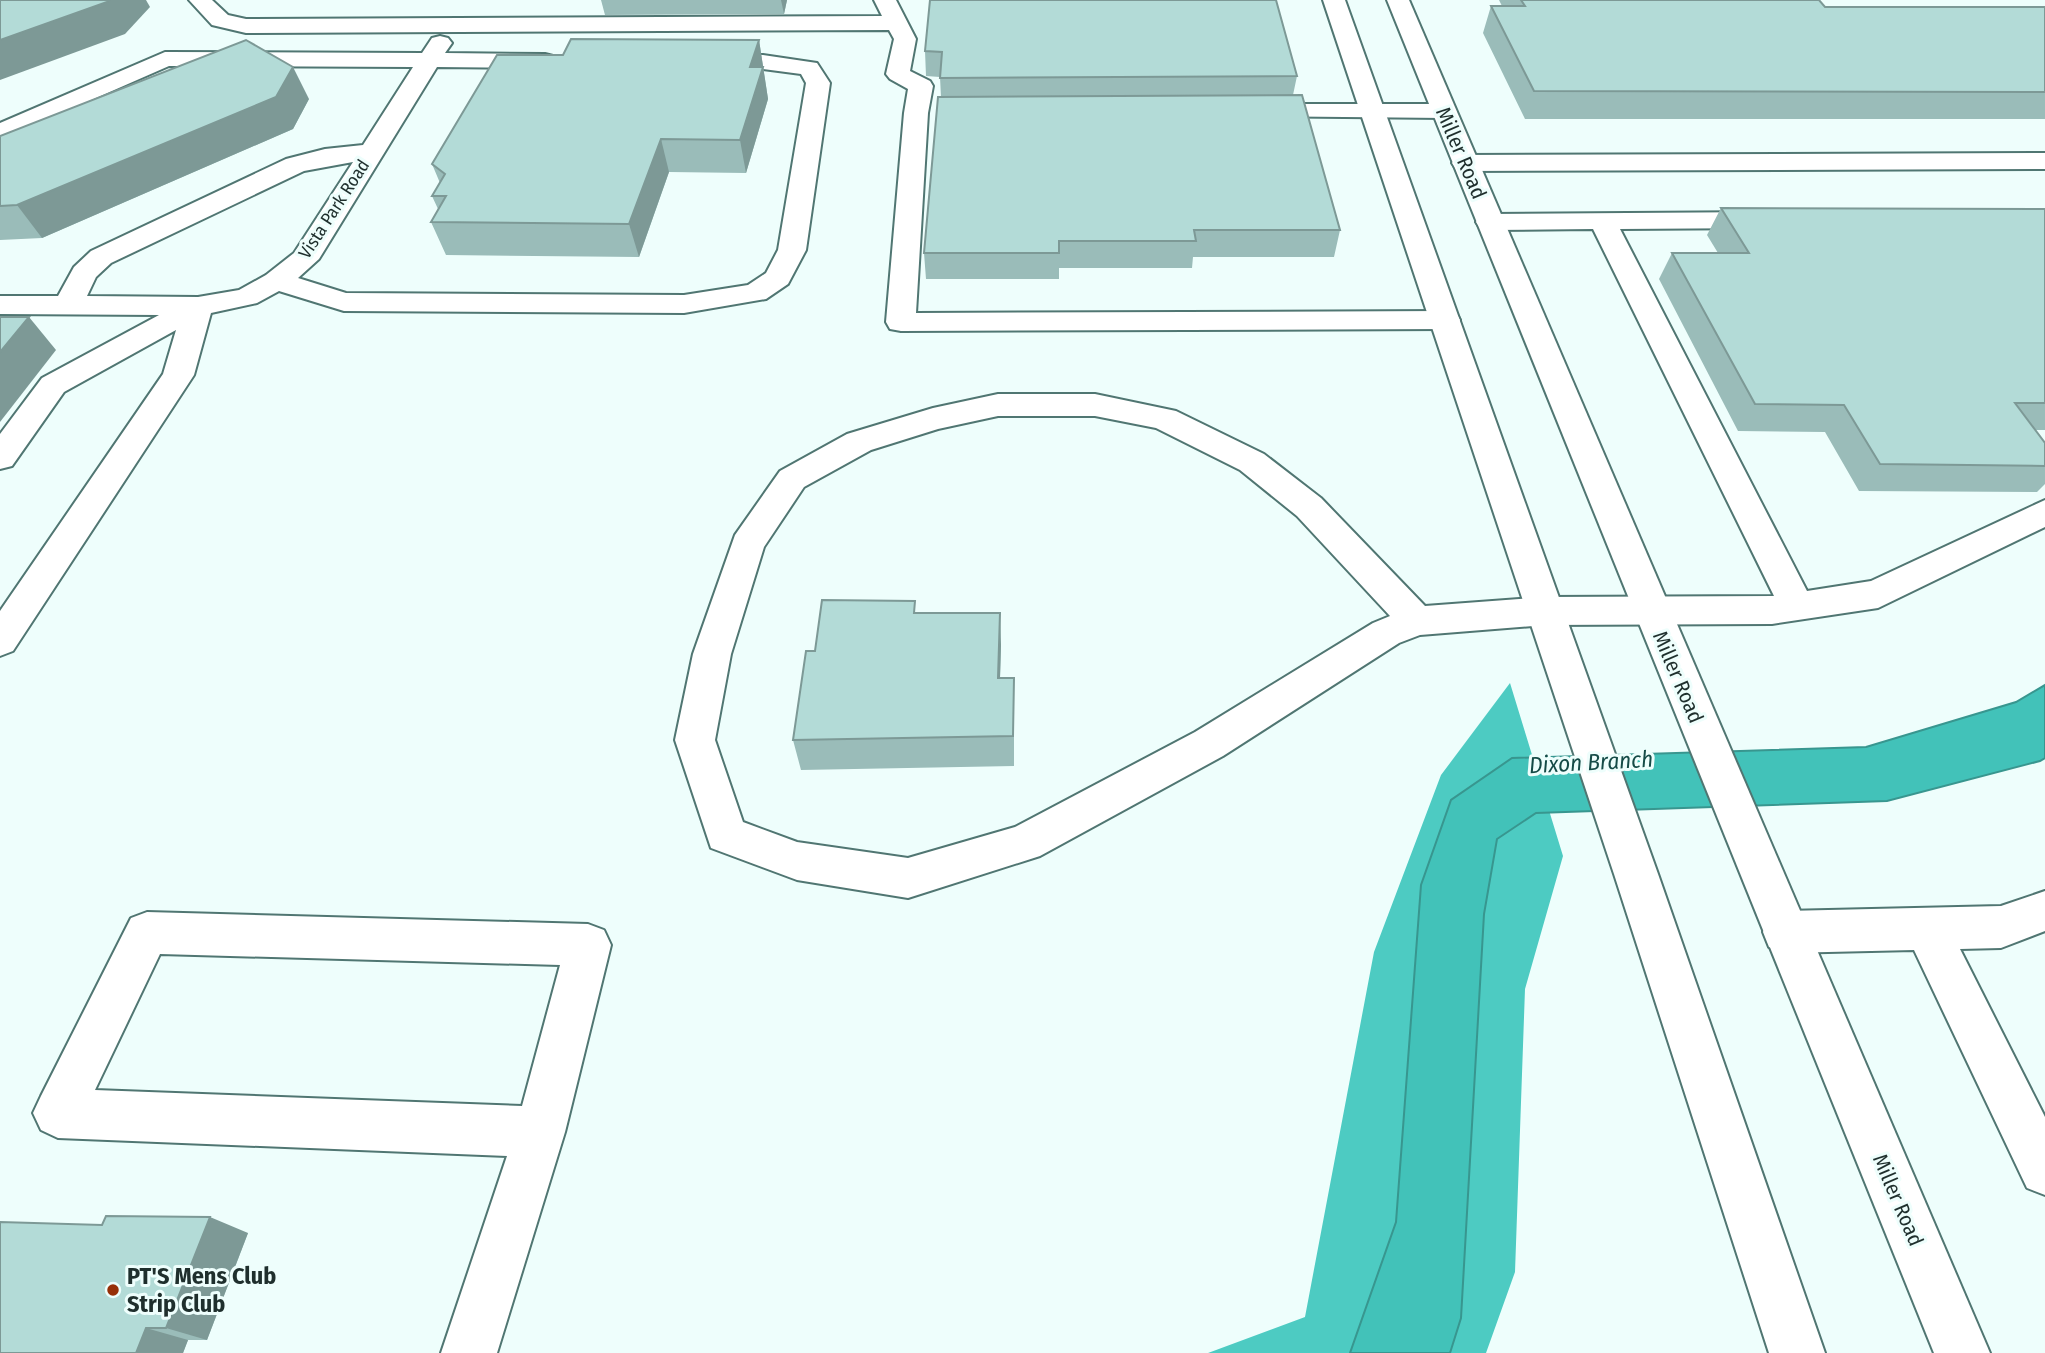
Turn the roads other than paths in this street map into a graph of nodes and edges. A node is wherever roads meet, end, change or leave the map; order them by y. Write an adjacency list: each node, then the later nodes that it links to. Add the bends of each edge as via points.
1 (200, 0): 5 (main road, via 220,20 246,26)
2 (569, 0): 7 (main road)
3 (1334, 0): 12 (main road)
4 (1398, 0): 13 (main road, Miller Road)
5 (460, 11): 7 (main road); 8 (main road, Vista Park Road)
6 (891, 12): 7 (main road); 25 (main road, via 905,39 898,74 921,86 930,113 901,322)
7 (558, 23)
8 (429, 61): 9 (main road); 14 (main road, via 165,58); 15 (main road, Vista Park Road)
9 (568, 61)
10 (679, 62): 21 (main road, via 763,62 808,68 818,83 792,250 778,278 756,293 684,304 344,302)
11 (1234, 111): 12 (main road)
12 (1372, 111): 13 (main road); 25 (main road)
13 (1444, 111): 17 (main road, Miller Road)
14 (0, 132)
15 (372, 152): 21 (main road, Vista Park Road, via 305,259); 23 (main road, via 295,165 101,257 84,273)
16 (2045, 161): 17 (main road)
17 (1465, 163): 20 (main road, Miller Road)
18 (1796, 220): 19 (main road)
19 (1602, 221): 20 (main road); 28 (main road)
20 (1490, 222): 30 (main road, Miller Road)
21 (276, 281): 24 (main road, Vista Park Road, via 247,297)
22 (0, 305): 23 (main road, Vista Park Road)
23 (68, 305): 24 (main road, Vista Park Road)
24 (198, 306): 26 (main road, via 53,385); 32 (main road, via 178,374)
25 (1445, 320): 29 (main road)
26 (0, 458)
27 (2045, 512): 28 (main road, via 1878,594)
28 (1797, 606): 30 (main road)
29 (1545, 611): 30 (main road); 31 (main road); 39 (main road)
30 (1651, 611): 35 (main road, Miller Road)
31 (1417, 621): 31 (main road, via 1309,507 1252,462 1165,419 1095,405 998,405 859,442 792,479 747,544 712,654 695,740 726,835 797,861 908,878 1026,843 1209,744 1386,633)
32 (0, 641)
33 (2045, 911): 34 (main road, via 2001,927)
34 (1927, 929): 35 (main road); 37 (main road)
35 (1786, 932): 40 (main road, Miller Road)
36 (540, 1132): 36 (main road, via 587,945 146,933 58,1113); 38 (main road)
37 (2045, 1170)
38 (469, 1353)
39 (1797, 1353)
40 (1962, 1353)

